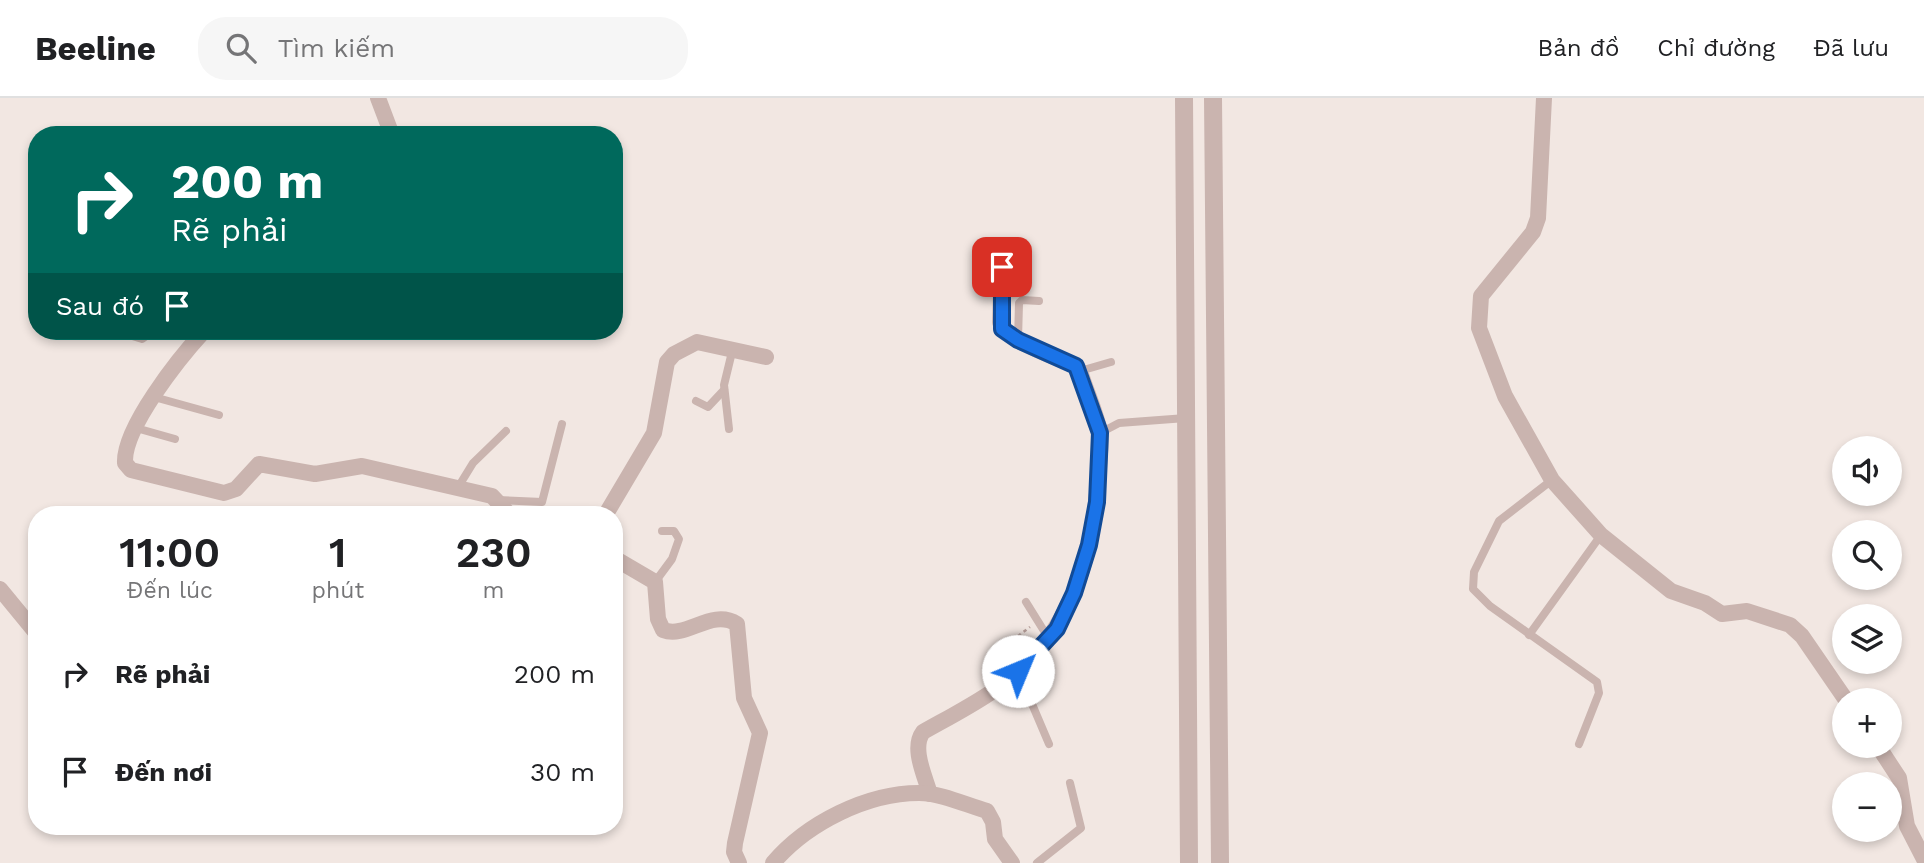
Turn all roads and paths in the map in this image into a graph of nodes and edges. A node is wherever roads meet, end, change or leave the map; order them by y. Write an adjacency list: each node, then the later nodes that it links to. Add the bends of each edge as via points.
1 (378, 98): 5 (street)
2 (1184, 98): 18 (street)
3 (1213, 98): 52 (street)
4 (1544, 98): 25 (street, via 1538,218 1533,232 1481,296 1478,318 1506,396)
5 (389, 126)
6 (1002, 267): 9 (street, via 1000,322 1002,329)
7 (1039, 301): 9 (lane, via 1019,303)
8 (196, 340): 15 (street, via 173,365)
9 (1018, 340): 13 (street)
10 (732, 352): 11 (street); 14 (lane); 29 (street, via 696,342 667,362 654,433)
11 (766, 357)
12 (1111, 362): 13 (lane)
13 (1080, 371): 23 (street)
14 (724, 390): 16 (lane, via 708,407); 21 (lane)
15 (154, 397): 17 (lane); 20 (street)
16 (696, 401)
17 (219, 415)
18 (1186, 418): 23 (lane, via 1119,423); 51 (street)
19 (562, 424): 27 (lane, via 542,502)
20 (136, 428): 24 (lane); 26 (street, via 125,454 131,470 224,494 236,489 253,469 267,464 315,474 362,466)
21 (729, 429)
22 (506, 431): 26 (lane, via 478,457)
23 (1100, 433): 38 (street, via 1097,502 1089,545 1074,593)
24 (175, 439)
25 (1552, 480): 31 (street); 37 (lane, via 1499,521 1473,580 1473,589 1490,606)
26 (457, 489): 27 (street)
27 (498, 500): 28 (street)
28 (503, 506)
29 (611, 506)
30 (662, 531): 33 (lane, via 674,531 679,539 672,559)
31 (1601, 535): 37 (lane); 40 (street, via 1671,591 1722,614 1747,611 1790,625)
32 (623, 563): 33 (street)
33 (655, 582): 47 (street, via 663,630 674,632 711,620 733,621 739,629 744,698 760,733 735,843)
34 (0, 589): 36 (street)
35 (1026, 602): 38 (lane)
36 (28, 623)
37 (1529, 635): 42 (lane, via 1597,682 1599,693)
38 (1048, 639): 39 (street)
39 (1018, 671): 41 (lane); 45 (street, via 989,695 923,732 918,747)
40 (1838, 688)
41 (1049, 744)
42 (1579, 744)
43 (1886, 758): 46 (street, via 1899,778 1910,835)
44 (1070, 783): 50 (lane, via 1081,828)
45 (930, 794): 48 (street, via 862,802 822,823); 49 (street, via 991,815 995,839)
46 (1924, 859)
47 (739, 863)
48 (773, 863)
49 (1012, 863)
50 (1037, 863)
51 (1189, 863)
52 (1220, 863)

